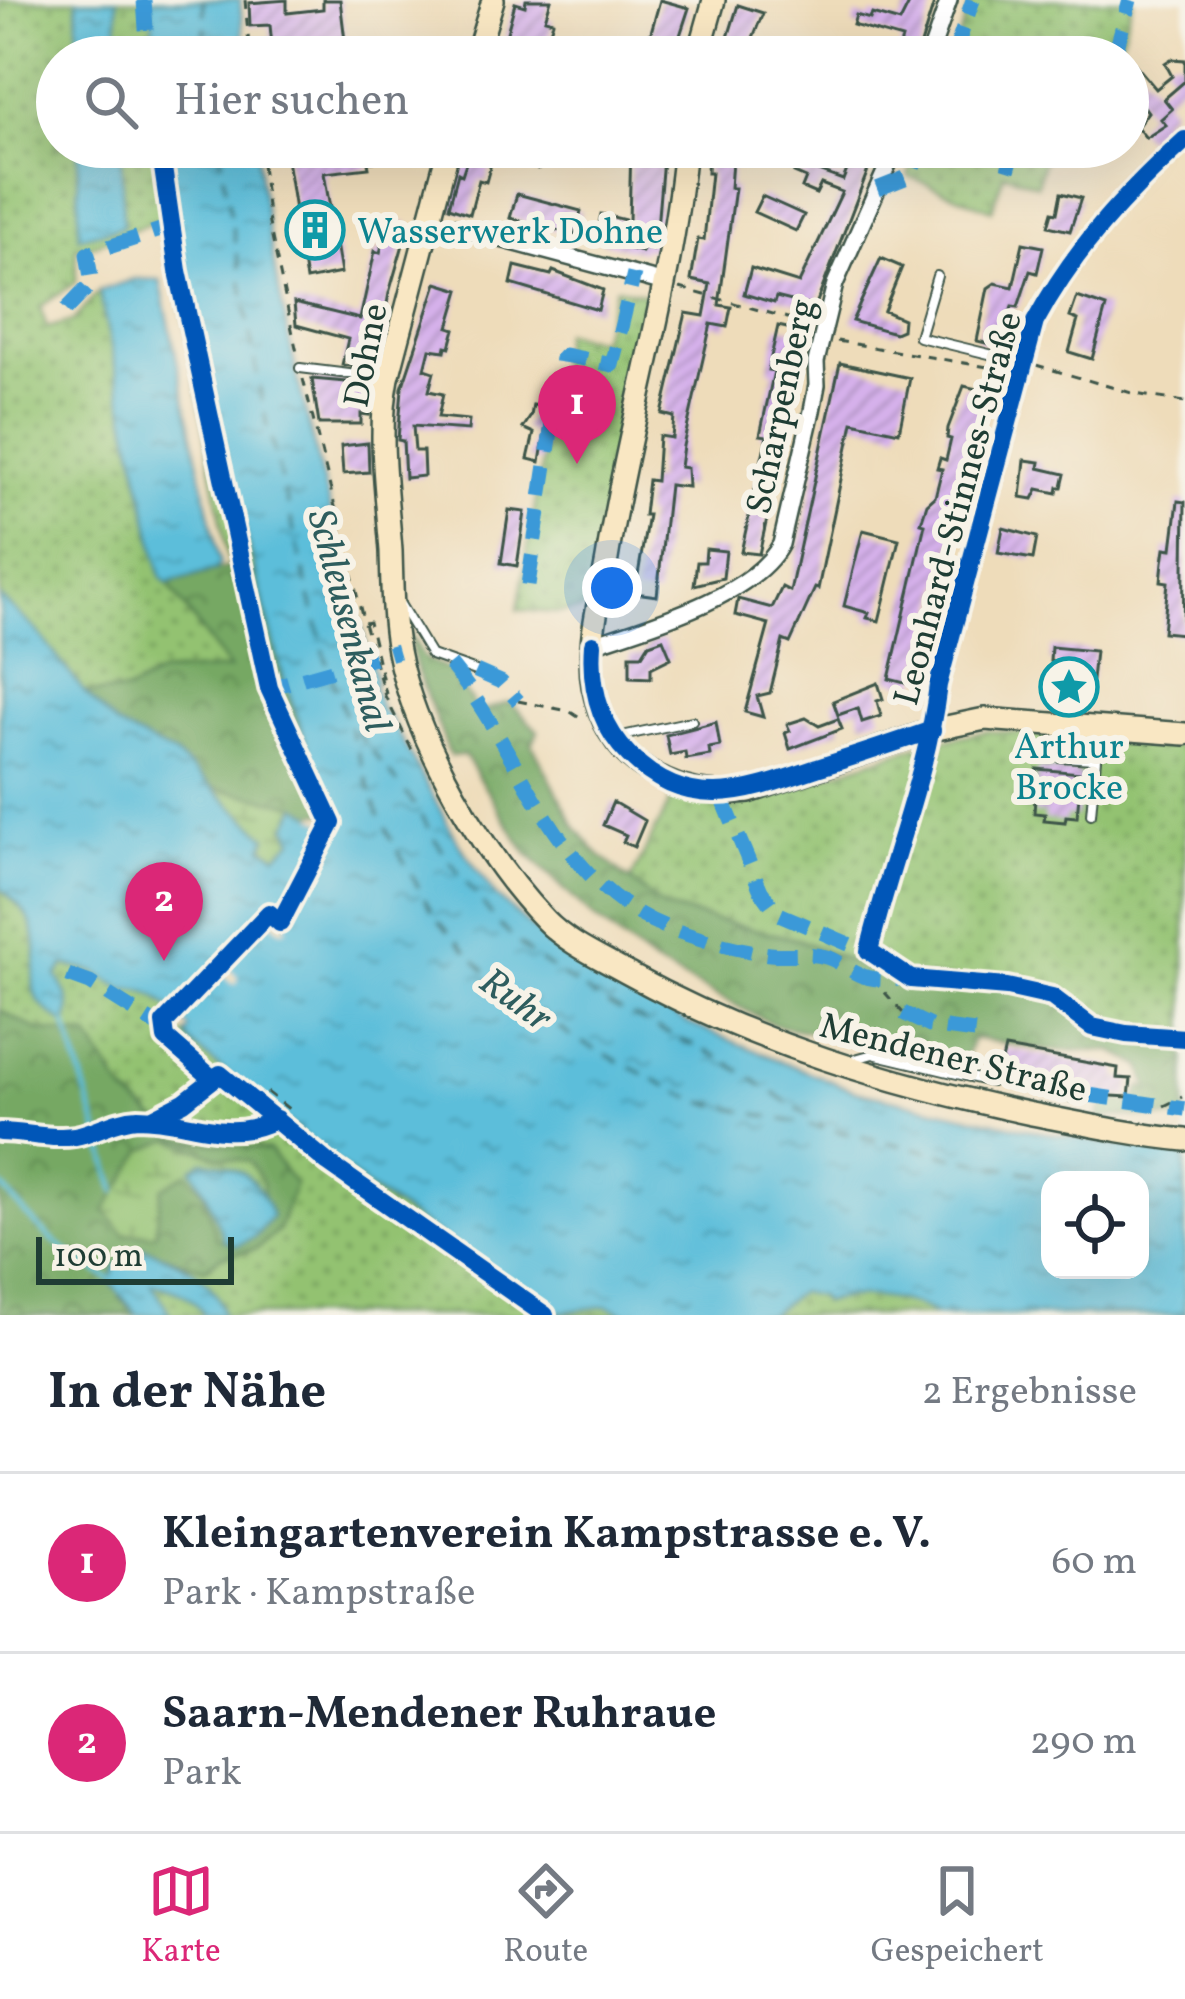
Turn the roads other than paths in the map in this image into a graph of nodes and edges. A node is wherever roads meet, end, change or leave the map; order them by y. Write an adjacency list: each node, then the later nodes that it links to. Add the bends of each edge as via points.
1 (493, 0): 4 (street)
2 (714, 0): 5 (street)
3 (949, 0): 6 (street)
4 (482, 36)
5 (704, 36)
6 (936, 36)
7 (1185, 140): 14 (street, Leonhard-Stinnes-Straße, via 1063,270)
8 (443, 168): 16 (street, Dohne)
9 (683, 168): 13 (street)
10 (887, 168): 18 (street, Scharpenberg, via 835,284 774,558 708,602)
11 (452, 226): 13 (street)
12 (937, 276): 14 (lane, via 920,337)
13 (664, 283): 18 (street)
14 (1020, 366): 23 (street, Leonhard-Stinnes-Straße)
15 (300, 368): 16 (lane)
16 (388, 378): 17 (street, Dohne)
17 (393, 593): 19 (street, Dohne); 20 (lane, via 431,655)
18 (593, 644): 25 (street, via 594,689)
19 (398, 651): 28 (street, Mendener Straße, via 451,785 483,842 548,923 696,1009)
20 (476, 671)
21 (692, 721): 25 (lane)
22 (1062, 722): 23 (street, via 985,719); 24 (street); 26 (lane, via 1060,757 1096,759)
23 (932, 730): 25 (street, via 721,795 666,782); 27 (lane)
24 (1185, 734)
25 (615, 737)
26 (1091, 814)
27 (900, 842)
28 (843, 1066): 29 (lane, via 873,1054); 30 (street, Mendener Straße, via 965,1100)
29 (991, 1082)
30 (1185, 1140)

